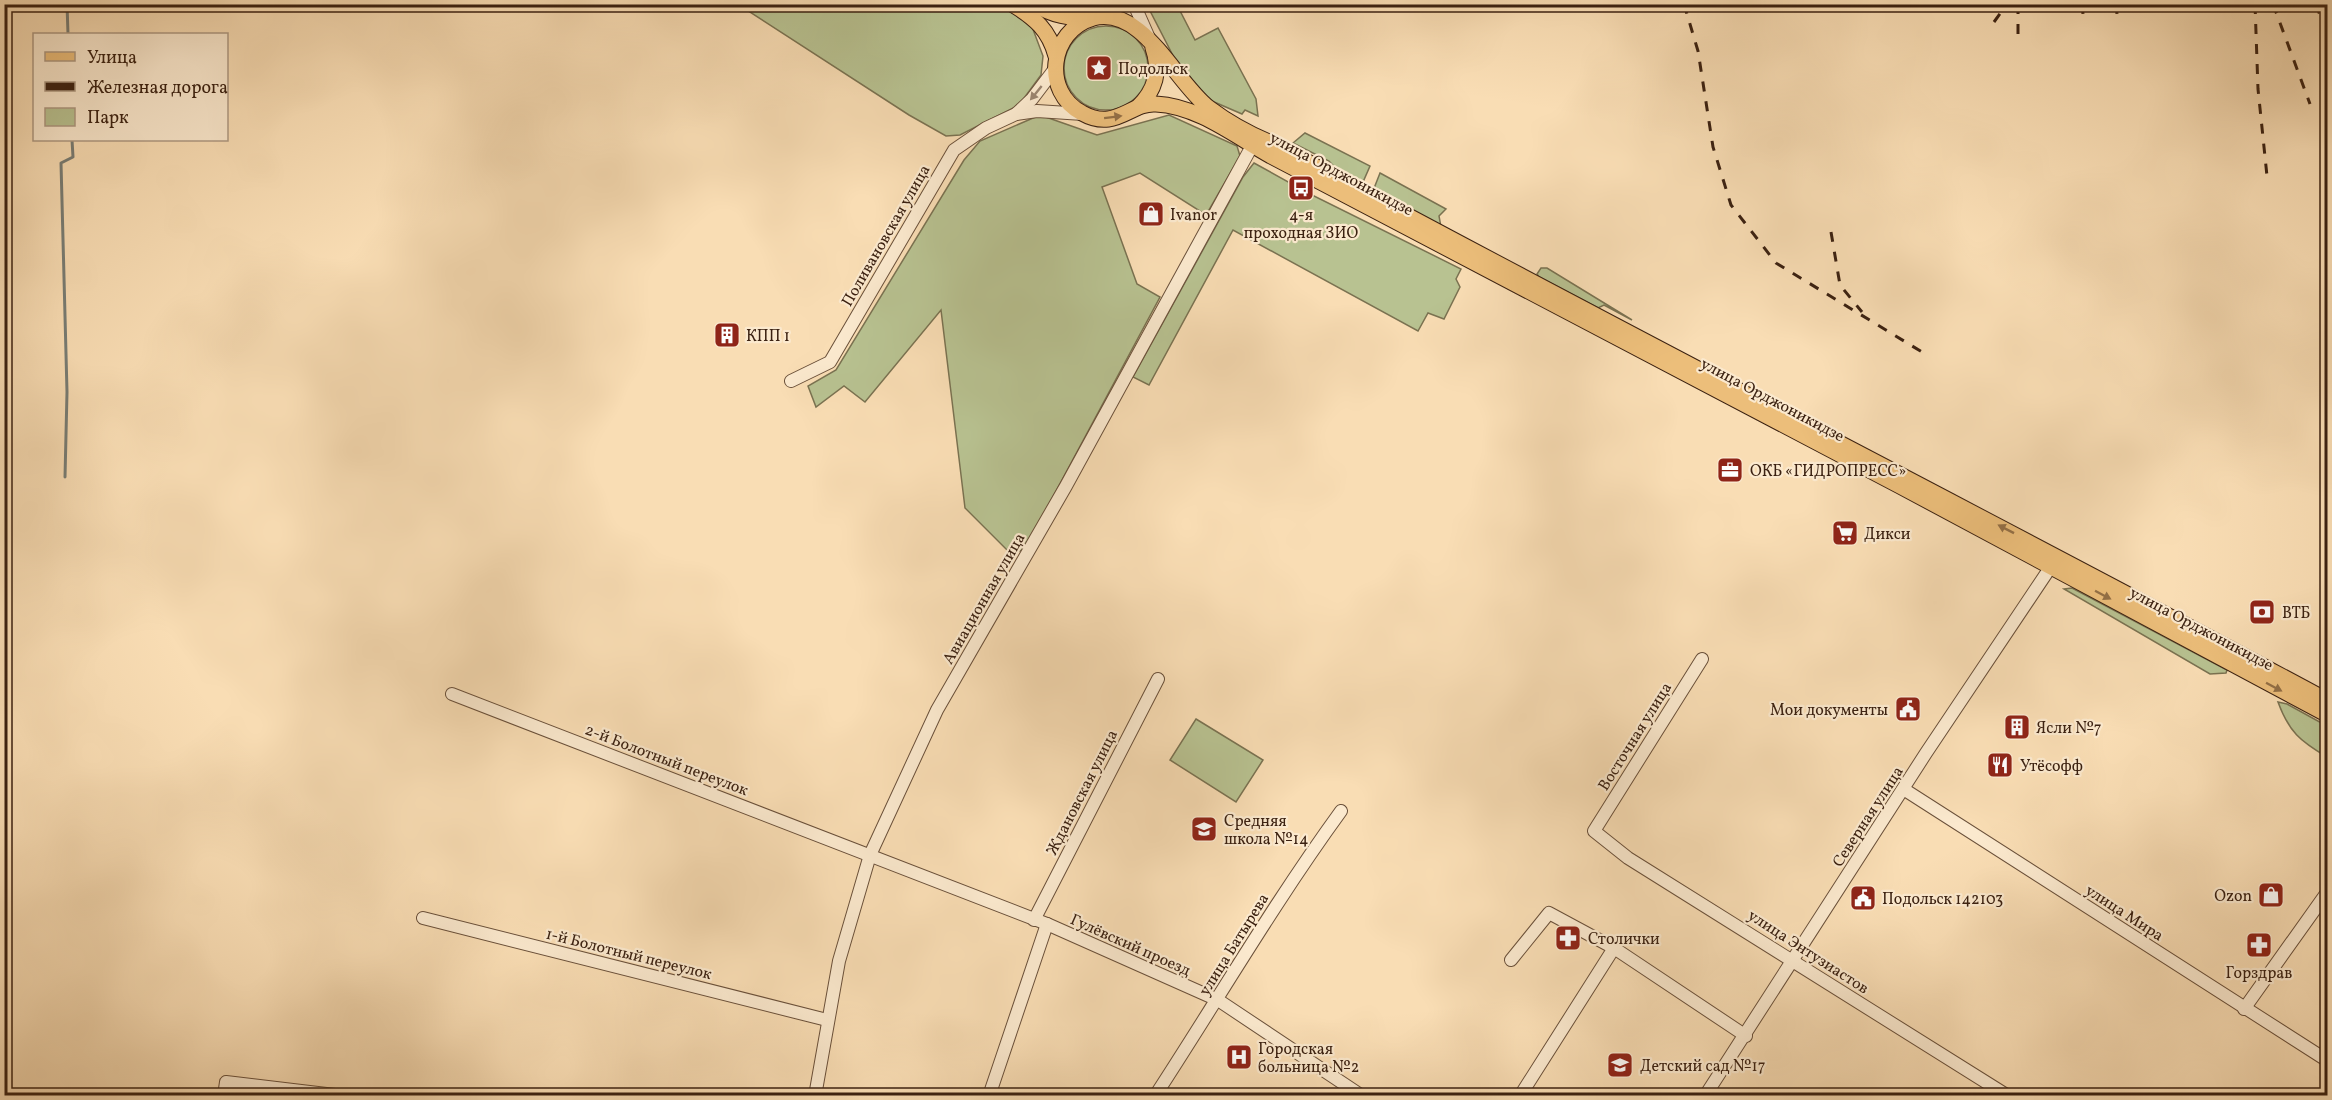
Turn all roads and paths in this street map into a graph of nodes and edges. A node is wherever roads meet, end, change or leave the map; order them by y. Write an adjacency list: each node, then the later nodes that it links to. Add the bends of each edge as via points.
1 (1034, 4): 5 (main road, via 1066,18)
2 (1116, 4): 5 (street)
3 (1134, 4): 6 (street)
4 (1014, 6): 7 (main road, via 1040,24 1051,38)
5 (1094, 18): 6 (main road, via 1126,21); 7 (main road, via 1070,32)
6 (1150, 42): 8 (main road, via 1156,56 1156,79 1147,99); 9 (main road)
7 (1055, 63): 10 (street, one-way to 10, via 1032,99); 11 (main road, via 1062,96)
8 (1136, 110): 9 (main road, via 1153,104); 11 (main road, one-way to 8, via 1110,119)
9 (1204, 112): 12 (main road, улица Орджоникидзе); 14 (main road, улица Орджоникидзе, one-way to 9, via 1276,145)
10 (1016, 114): 11 (street); 13 (street, Поливановская улица, via 954,150 830,362)
11 (1083, 114)
12 (1252, 146): 14 (main road, улица Орджоникидзе); 23 (street, Авиационная улица, via 1066,486 937,710)
13 (791, 381)
14 (2055, 562): 18 (main road, улица Орджоникидзе); 19 (main road, улица Орджоникидзе, one-way to 19); 20 (street, Северная улица)
15 (1702, 658): 22 (street, Восточная улица)
16 (1158, 679): 26 (street, Ждановская улица)
17 (452, 694): 23 (street, 2-й Болотный переулок)
18 (2328, 701)
19 (2328, 715)
20 (1905, 790): 30 (street, Северная улица); 32 (street, улица Мира)
21 (1341, 811): 31 (street, улица Батырева, via 1241,957)
22 (1594, 831): 30 (street, улица Энтузиастов, via 1628,858)
23 (870, 855): 26 (street, Гулёвский проезд); 33 (street, Авиационная улица, via 839,961)
24 (2328, 891): 32 (street)
25 (423, 918): 33 (street, 1-й Болотный переулок)
26 (1034, 920): 27 (street, Гулёвский проезд)
27 (1047, 924): 31 (street, Гулёвский проезд); 39 (street)
28 (1614, 948): 29 (street, via 1549,913); 34 (street); 42 (street)
29 (1511, 960)
30 (1791, 960): 34 (street, Северная улица); 44 (street, улица Энтузиастов)
31 (1218, 1000): 40 (street, улица Батырева); 41 (street, Гулёвский проезд)
32 (2244, 1009): 35 (street, улица Мира)
33 (827, 1020): 38 (street, Авиационная улица)
34 (1746, 1036): 43 (street, Северная улица)
35 (2328, 1061)
36 (224, 1095): 37 (street, via 226,1082)
37 (343, 1095)
38 (815, 1095)
39 (989, 1095)
40 (1155, 1095)
41 (1362, 1095)
42 (1520, 1095)
43 (1705, 1095)
44 (2008, 1095)

